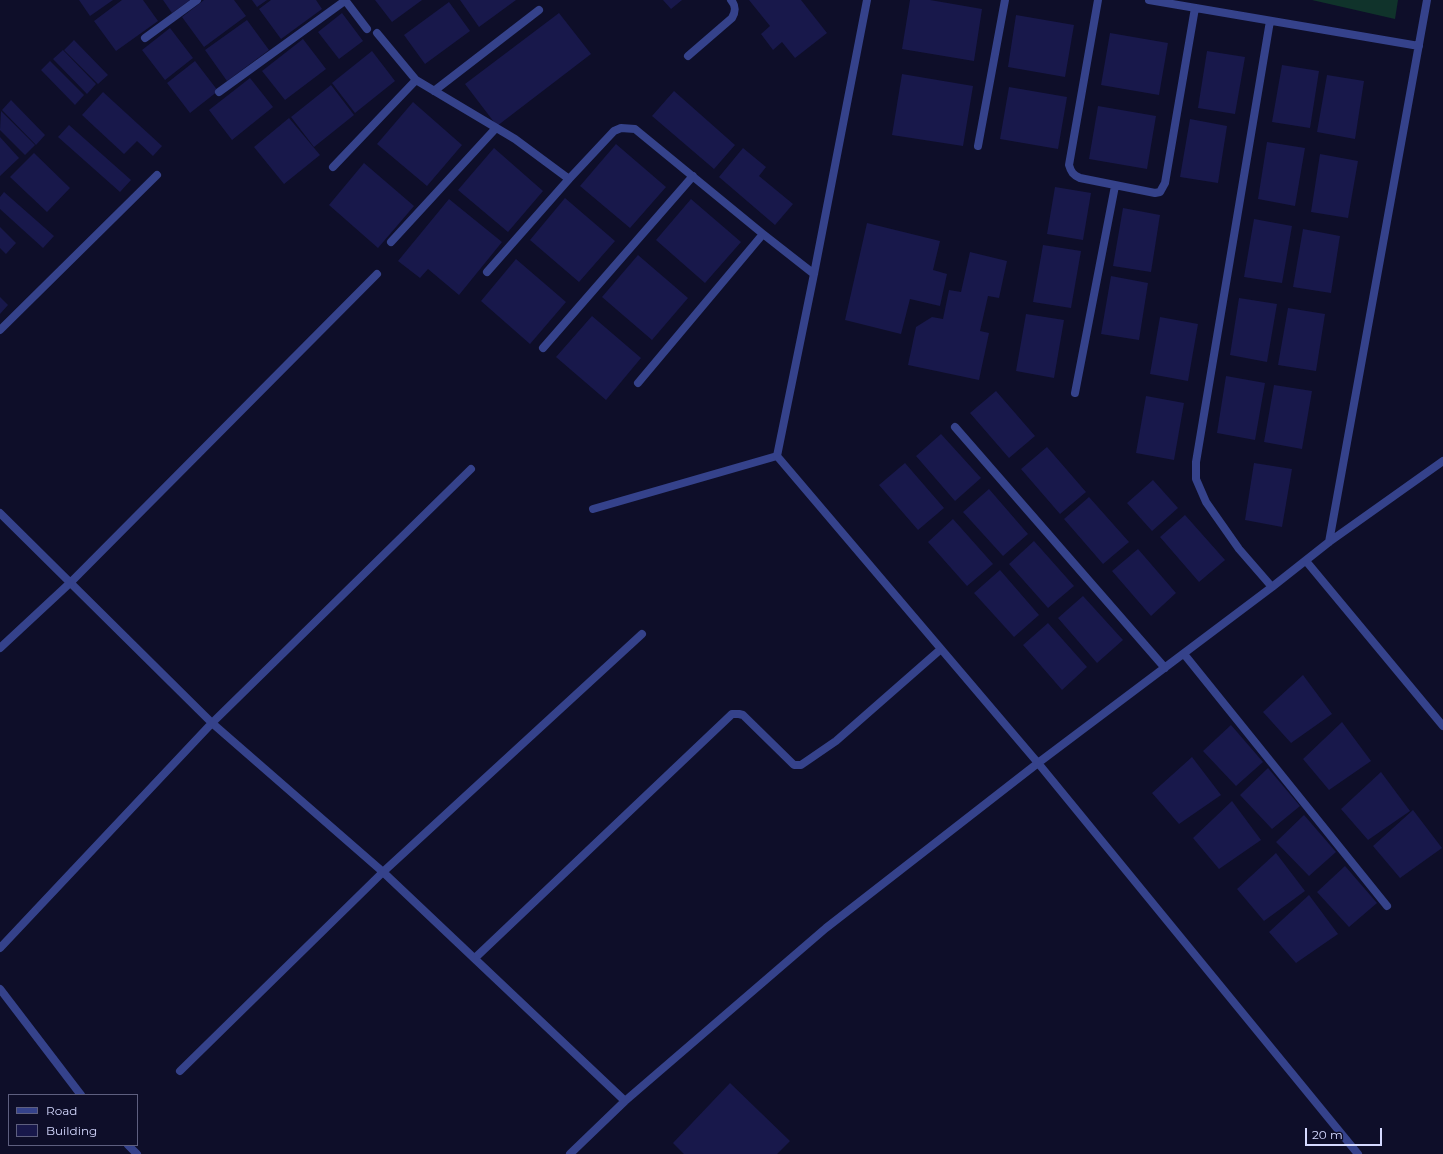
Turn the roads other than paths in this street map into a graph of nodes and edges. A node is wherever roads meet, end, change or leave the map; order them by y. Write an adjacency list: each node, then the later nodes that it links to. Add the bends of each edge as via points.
1 (198, 0): 15 (street)
2 (345, 0): 13 (street); 20 (street)
3 (730, 0): 17 (street, via 735,8 732,18)
4 (867, 0): 32 (street)
5 (1005, 0): 22 (street)
6 (1098, 0): 27 (street, via 1069,165 1073,175)
7 (1149, 0): 9 (street)
8 (1427, 0): 16 (street)
9 (1172, 2): 10 (street)
10 (1195, 8): 12 (street); 27 (street, via 1164,188 1155,193)
11 (539, 10): 19 (street)
12 (1270, 20): 16 (street); 46 (street, via 1196,462 1196,479 1206,502 1239,549)
13 (368, 29)
14 (377, 33): 18 (street)
15 (145, 38)
16 (1419, 46): 43 (street)
17 (688, 56)
18 (416, 80): 19 (street); 23 (street)
19 (434, 90): 21 (street)
20 (219, 92)
21 (496, 128): 26 (street); 29 (street)
22 (978, 146)
23 (333, 167)
24 (157, 175): 33 (street)
25 (694, 176): 26 (street, via 635,129 620,128 614,131); 28 (street); 34 (street)
26 (569, 179): 30 (street)
27 (1115, 186): 36 (street)
28 (763, 234): 32 (street); 35 (street)
29 (391, 242)
30 (487, 272)
31 (377, 274): 45 (street)
32 (814, 274): 38 (street)
33 (0, 330)
34 (543, 348)
35 (638, 383)
36 (1076, 393)
37 (955, 428): 51 (street)
38 (777, 456): 41 (street); 49 (street)
39 (1443, 461): 43 (street)
40 (471, 469): 52 (street)
41 (593, 509)
42 (0, 513): 45 (street)
43 (1329, 542): 44 (street)
44 (1306, 561): 46 (street); 53 (street)
45 (71, 582): 48 (street); 52 (street)
46 (1272, 587): 50 (street)
47 (642, 634): 55 (street)
48 (0, 648)
49 (941, 649): 54 (street); 58 (street, via 836,741 801,765 794,764 743,715 732,714)
50 (1184, 654): 51 (street); 56 (street)
51 (1165, 668): 54 (street)
52 (212, 723): 55 (street); 57 (street)
53 (1443, 726)
54 (1038, 763): 62 (street, via 826,928); 66 (street)
55 (383, 872): 58 (street); 60 (street)
56 (1387, 906)
57 (0, 948)
58 (475, 958): 62 (street)
59 (0, 989): 61 (street)
60 (180, 1071)
61 (79, 1094)
62 (625, 1101): 65 (street)
63 (129, 1146): 64 (street)
64 (137, 1154)
65 (570, 1154)
66 (1358, 1154)

